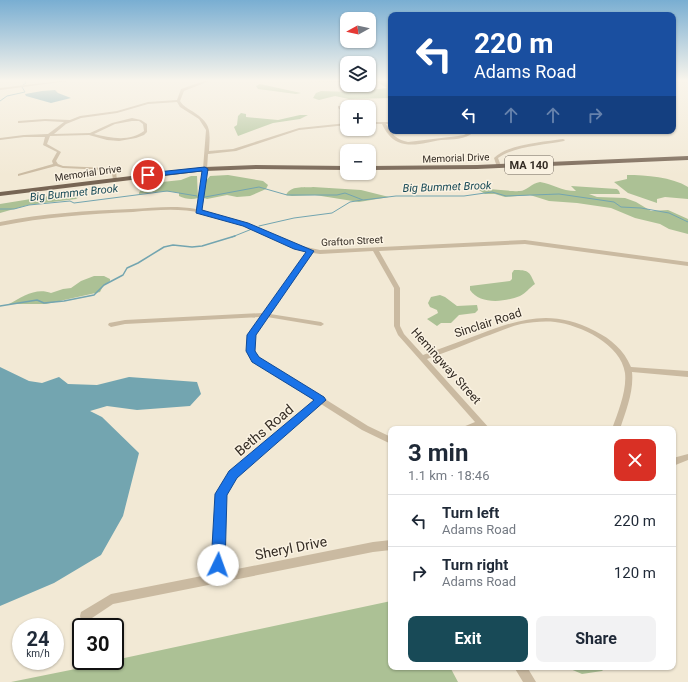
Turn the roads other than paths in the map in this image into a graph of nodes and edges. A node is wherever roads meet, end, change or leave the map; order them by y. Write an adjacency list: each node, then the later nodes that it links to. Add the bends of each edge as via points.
1 (110, 112): 3 (street)
2 (190, 112): 16 (street, via 200,118 208,128)
3 (70, 121): 4 (street); 10 (street)
4 (19, 122)
5 (376, 123): 6 (street)
6 (383, 123): 7 (street); 9 (street)
7 (388, 123)
8 (340, 125): 16 (street, via 300,128 234,150)
9 (388, 131)
10 (48, 134): 11 (street); 14 (street); 18 (street, via 45,144 59,152 54,161)
11 (91, 134): 11 (street, via 108,139 141,135 145,132 146,124 142,121 126,120)
12 (390, 134): 13 (street, via 400,141 418,144 464,137)
13 (469, 134)
14 (0, 139)
15 (563, 140): 19 (street, via 501,154 496,158)
16 (206, 153): 22 (street)
17 (687, 158): 19 (main road, Memorial Drive / MA 140)
18 (56, 165): 23 (street); 24 (street, via 108,169 114,172)
19 (499, 166): 21 (main road, Memorial Drive / MA 140)
20 (340, 168): 22 (main road, Memorial Drive)
21 (376, 168)
22 (205, 169): 24 (main road, Memorial Drive); 26 (street)
23 (20, 175)
24 (115, 180): 25 (main road, Memorial Drive)
25 (0, 194)
26 (198, 211): 27 (street, Grafton Street, via 164,209 62,214); 29 (street, Grafton Street, via 245,224 297,248)
27 (0, 224)
28 (375, 249): 29 (street, Grafton Street); 30 (street, Grafton Street, via 526,242); 34 (street, Hemingway Street, via 397,288 399,331)
29 (310, 251): 31 (street)
30 (688, 264)
31 (264, 315): 32 (street); 33 (street, via 125,322); 37 (street, via 251,335 251,351 255,359)
32 (322, 324)
33 (111, 325)
34 (421, 358): 35 (street, Sinclair Road, via 512,324 546,320 574,324 600,336 620,354); 38 (street, Hemingway Street)
35 (628, 368): 36 (street); 39 (street, via 628,384)
36 (688, 374)
37 (321, 400): 40 (street); 44 (street, Beths Road, via 233,474 221,494)
38 (483, 426)
39 (617, 426)
40 (388, 440)
41 (688, 457): 42 (street)
42 (676, 461)
43 (388, 545): 44 (street, Sheryl Drive)
44 (217, 578): 45 (street, Sheryl Drive, via 111,599)
45 (85, 616)
46 (522, 670): 47 (street)
47 (530, 682)

